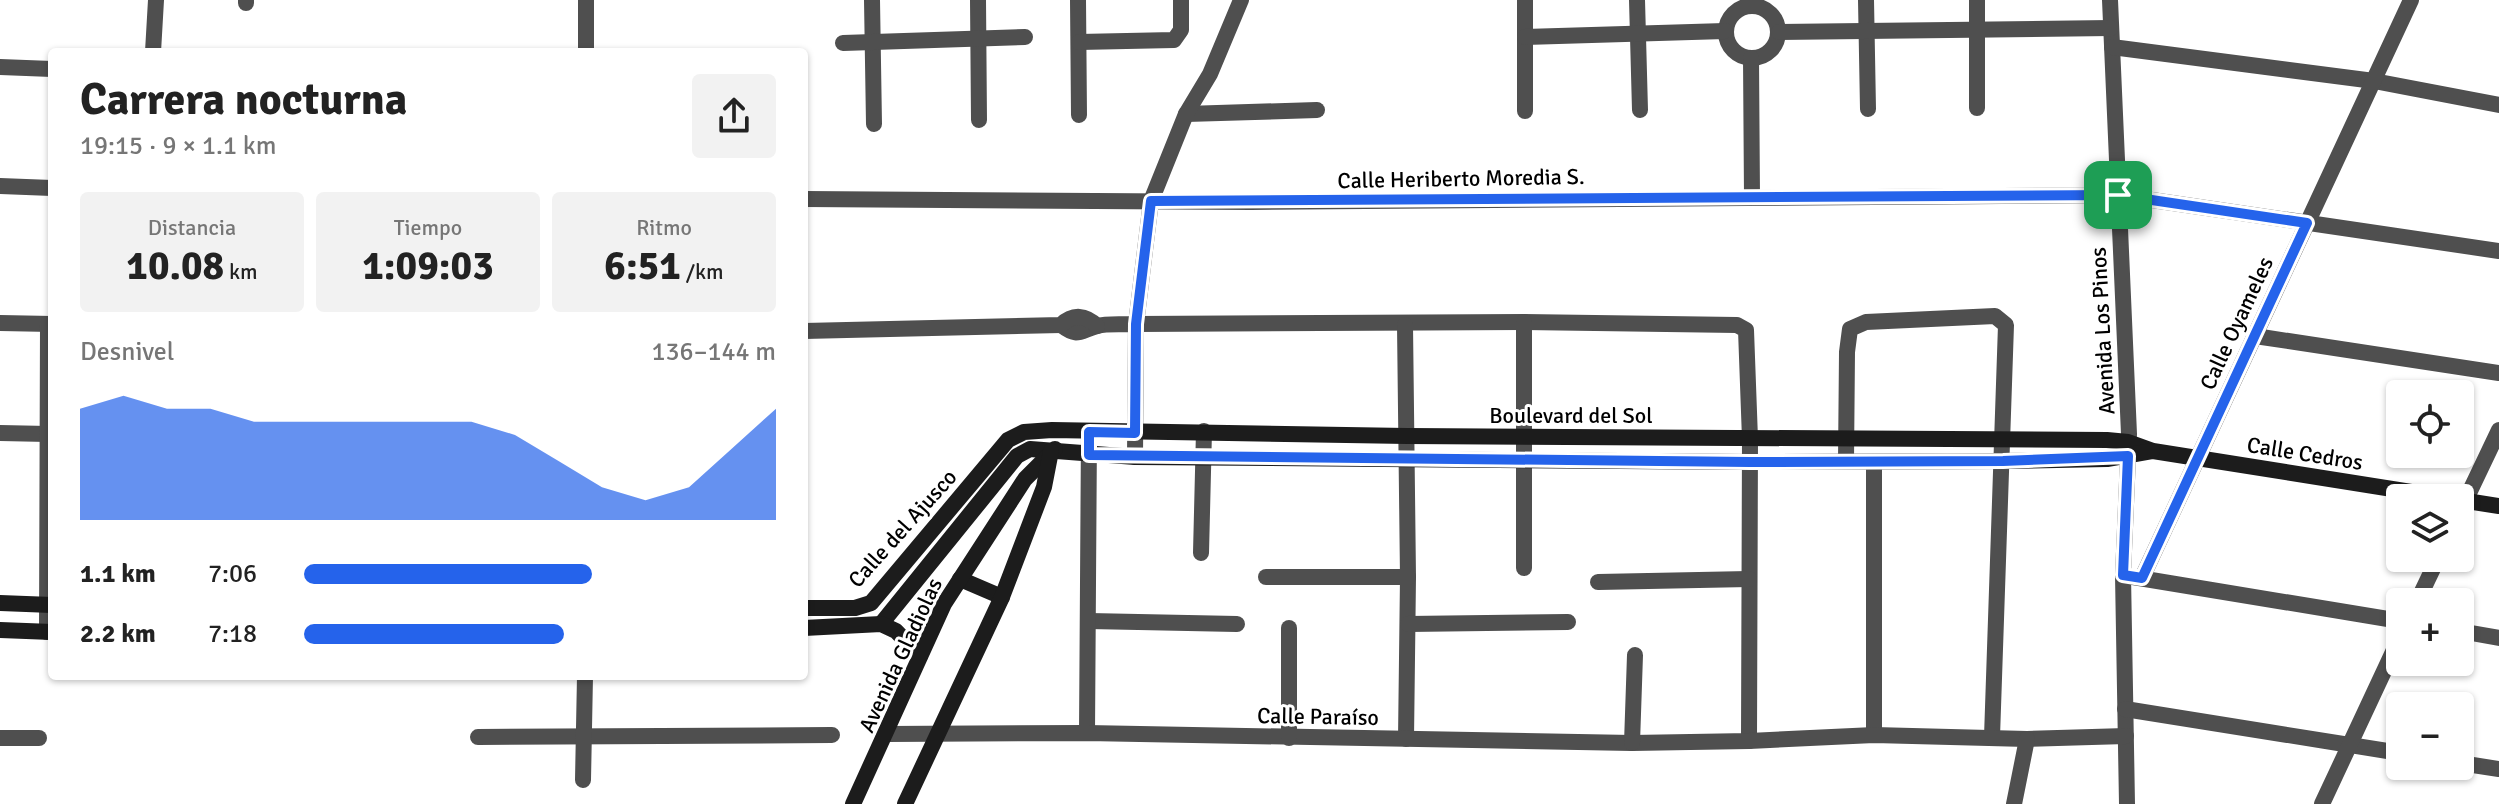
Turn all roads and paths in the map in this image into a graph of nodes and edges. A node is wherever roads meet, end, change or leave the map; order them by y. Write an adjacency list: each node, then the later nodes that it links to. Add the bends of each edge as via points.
1 (156, 0): 28 (street)
2 (586, 0): 29 (street)
3 (872, 0): 24 (street)
4 (978, 0): 23 (street)
5 (1078, 0): 25 (street)
6 (1181, 0): 25 (street, via 1181,30 1174,40)
7 (1241, 0): 40 (street, via 1210,74)
8 (1525, 0): 22 (street)
9 (1637, 0): 20 (street)
10 (1866, 0): 18 (street)
11 (1977, 0): 16 (street)
12 (2110, 0): 15 (street, Avenida Los Pinos)
13 (2411, 0): 33 (street, Calle Oyameles)
14 (1755, 2): 17 (street, via 1730,17); 19 (street, via 1773,14)
15 (2111, 28): 16 (street); 27 (street, Avenida Los Pinos)
16 (1977, 30): 18 (street); 35 (street)
17 (1725, 31): 20 (street); 30 (street, via 1738,54)
18 (1866, 31): 19 (street); 36 (street)
19 (1779, 32): 30 (street, via 1776,46)
20 (1638, 34): 22 (street); 38 (street)
21 (1025, 37): 23 (street)
22 (1525, 37): 39 (street)
23 (979, 38): 24 (street); 42 (street)
24 (873, 42): 26 (street); 43 (street)
25 (1079, 42): 41 (street)
26 (843, 43)
27 (2112, 47): 33 (street); 46 (street, Avenida Los Pinos)
28 (153, 48)
29 (586, 48)
30 (1751, 58): 47 (street)
31 (0, 67): 32 (street)
32 (48, 69)
33 (2374, 81): 34 (street); 50 (street, Calle Oyameles)
34 (2499, 105)
35 (1977, 108)
36 (1868, 109)
37 (1317, 110): 40 (street)
38 (1640, 110)
39 (1525, 111)
40 (1186, 114): 49 (street)
41 (1079, 115)
42 (979, 120)
43 (874, 124)
44 (0, 186): 45 (street)
45 (48, 188)
46 (2118, 195): 47 (street, Calle Heriberto Moredia S.); 50 (street, Calle Heriberto Moredia S.); 74 (street, Avenida Los Pinos)
47 (1752, 197): 49 (street, Calle Heriberto Moredia S.)
48 (808, 199): 49 (street, Calle Heriberto Moredia S.)
49 (1151, 201): 55 (street)
50 (2307, 223): 51 (street, Calle Heriberto Moredia S.); 58 (street, Calle Oyameles)
51 (2499, 251)
52 (1524, 322): 56 (street); 70 (street); 73 (street, via 1737,325 1746,330)
53 (0, 323): 54 (street)
54 (48, 324)
55 (1136, 324): 56 (street); 57 (street, via 1097,326 1084,333 1061,325); 65 (street)
56 (1405, 325): 69 (street)
57 (808, 331)
58 (2255, 336): 59 (street); 80 (street, Calle Oyameles)
59 (2499, 373)
60 (1052, 430): 63 (street, Boulevard del Sol); 68 (street, Boulevard del Sol); 75 (street)
61 (2499, 430): 87 (street)
62 (1204, 431): 65 (street, Boulevard del Sol); 67 (street, Boulevard del Sol); 78 (street)
63 (1089, 432): 65 (street, Boulevard del Sol); 75 (street, Avenida Gladiolas); 76 (street)
64 (0, 433): 66 (street)
65 (1135, 433): 77 (street)
66 (48, 434)
67 (1304, 434): 69 (street, Boulevard del Sol); 79 (street)
68 (1014, 436): 103 (street, Calle del Ajusco, via 871,603)
69 (1407, 436): 70 (street, Boulevard del Sol); 81 (street)
70 (1524, 437): 73 (street, Boulevard del Sol); 82 (street)
71 (1846, 437): 72 (street, Boulevard del Sol); 72 (street, via 1850,329 1866,322 1995,316 2006,325); 73 (street, Boulevard del Sol); 83 (street)
72 (2004, 437): 74 (street, Boulevard del Sol); 84 (street)
73 (1750, 439): 85 (street)
74 (2128, 449): 80 (street, Calle Cedros); 84 (street, Boulevard del Sol); 93 (street, Avenida Los Pinos)
75 (1051, 452): 76 (street, Boulevard del Sol); 97 (street, Avenida Gladiolas, via 1025,479); 100 (street, via 1044,487); 107 (street, Calle del Ajusco, via 1030,449 1017,456)
76 (1089, 455): 77 (street, Boulevard del Sol); 105 (street)
77 (1135, 457): 78 (street, Boulevard del Sol)
78 (1204, 457): 79 (street, Boulevard del Sol); 91 (street)
79 (1304, 458): 81 (street, Boulevard del Sol)
80 (2197, 458): 88 (street, Calle Cedros); 96 (street, Calle Oyameles)
81 (1407, 460): 82 (street, Boulevard del Sol); 95 (street)
82 (1525, 460): 85 (street, Boulevard del Sol); 92 (street)
83 (1846, 461): 85 (street, Boulevard del Sol); 86 (street, Boulevard del Sol)
84 (2003, 461): 86 (street, Boulevard del Sol); 129 (street)
85 (1749, 462): 98 (street)
86 (1874, 462): 125 (street)
87 (2469, 484)
88 (2386, 490)
89 (2474, 504): 90 (street, Calle Cedros)
90 (2499, 506)
91 (1201, 553)
92 (1524, 568)
93 (2123, 575): 96 (street); 120 (street, Avenida Los Pinos)
94 (1266, 577): 95 (street)
95 (1408, 577): 109 (street)
96 (2142, 578): 104 (street)
97 (960, 579): 100 (street); 117 (street, Avenida Gladiolas)
98 (1749, 579): 99 (street); 135 (street)
99 (1598, 582)
100 (1002, 597): 121 (street)
101 (0, 603): 102 (street)
102 (48, 604)
103 (808, 608)
104 (2386, 619)
105 (1089, 621): 108 (street); 122 (street)
106 (1568, 622): 109 (street)
107 (881, 624): 110 (street); 117 (street, via 896,631)
108 (1237, 624)
109 (1408, 624): 133 (street)
110 (808, 628)
111 (1289, 628): 132 (street)
112 (0, 630): 113 (street)
113 (48, 632)
114 (2474, 634): 115 (street)
115 (2499, 638)
116 (1635, 655): 136 (street)
117 (920, 656): 123 (street, Avenida Gladiolas)
118 (2386, 667): 137 (street)
119 (585, 680): 126 (street)
120 (2125, 709): 127 (street, Avenida Los Pinos); 137 (street)
121 (939, 733): 122 (street, Calle Paraíso); 123 (street, Calle Paraíso); 143 (street)
122 (1087, 733): 132 (street, Calle Paraíso)
123 (887, 734): 142 (street, Avenida Gladiolas)
124 (832, 735): 126 (street)
125 (1874, 735): 129 (street, Calle Paraíso); 135 (street, Calle Paraíso)
126 (584, 736): 128 (street); 141 (street)
127 (2126, 736): 134 (street, Calle Paraíso); 145 (street, Avenida Los Pinos)
128 (478, 737)
129 (1992, 737): 134 (street, Calle Paraíso)
130 (0, 738): 131 (street)
131 (39, 738)
132 (1289, 738): 133 (street, Calle Paraíso)
133 (1406, 739): 136 (street, Calle Paraíso)
134 (2027, 739): 144 (street)
135 (1749, 741): 136 (street, Calle Paraíso)
136 (1632, 743)
137 (2350, 745): 138 (street); 146 (street)
138 (2386, 751)
139 (2474, 765): 140 (street)
140 (2499, 769)
141 (583, 780)
142 (853, 804)
143 (905, 804)
144 (2014, 804)
145 (2127, 804)
146 (2322, 804)

